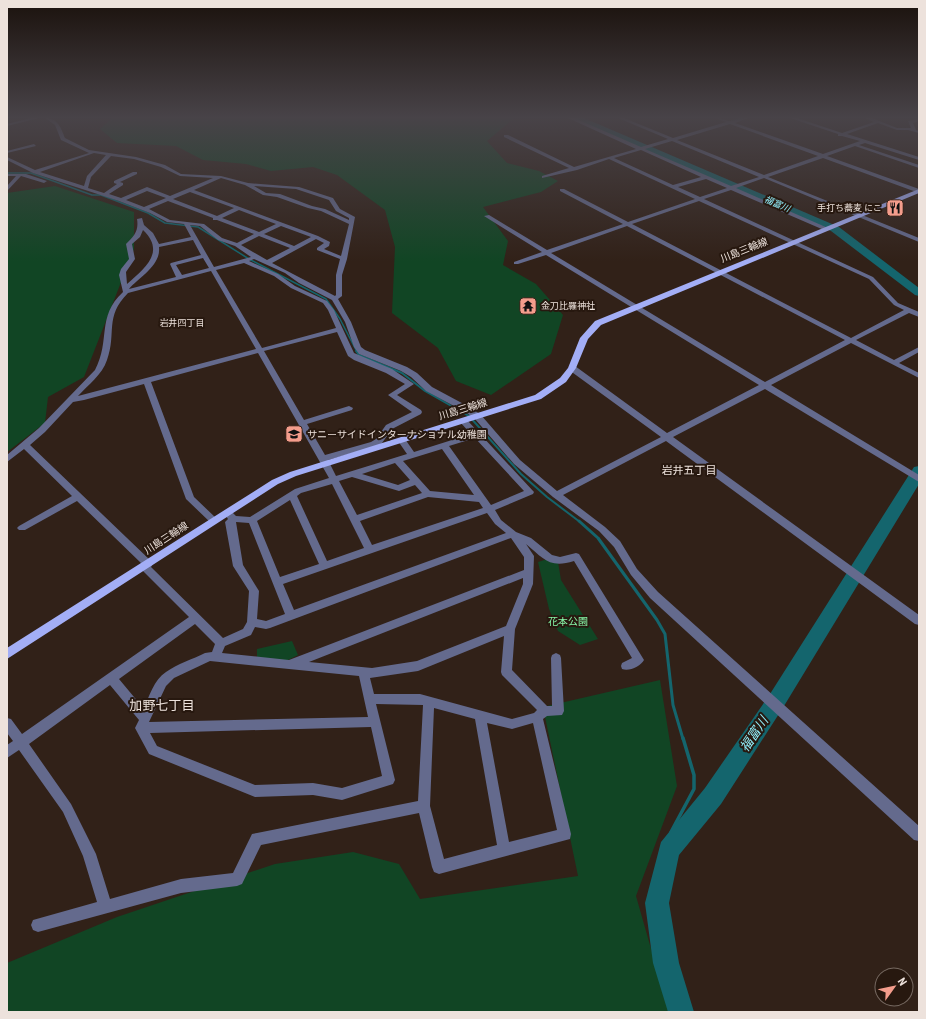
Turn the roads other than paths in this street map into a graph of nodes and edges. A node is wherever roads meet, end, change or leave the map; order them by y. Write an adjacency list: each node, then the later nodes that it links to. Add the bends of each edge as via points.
1 (22, 166): 13 (street)
2 (54, 166): 13 (street)
3 (99, 166): 23 (street, via 89,177)
4 (161, 166): 17 (street, via 180,175)
5 (568, 166): 12 (street)
6 (586, 166): 12 (street)
7 (626, 166): 24 (street)
8 (680, 166): 19 (street)
9 (736, 166): 20 (street)
10 (796, 166): 20 (street)
11 (848, 166): 29 (street)
12 (575, 169): 18 (street)
13 (35, 172): 23 (street)
14 (135, 173): 30 (street, via 116,182 121,184)
15 (7, 175): 16 (street)
16 (20, 175): 21 (street); 26 (street)
17 (220, 177): 22 (street); 27 (street)
18 (544, 177)
19 (706, 177): 24 (street); 25 (street)
20 (764, 177): 25 (street); 37 (street)
21 (53, 184)
22 (247, 184): 39 (street, via 265,194 278,195 323,210); 39 (street, via 297,188 331,200 338,210 352,218)
23 (86, 187): 30 (street)
24 (673, 187): 32 (street)
25 (732, 188): 32 (street); 44 (street)
26 (7, 189)
27 (190, 190): 31 (street); 34 (street)
28 (562, 190): 42 (street)
29 (919, 191): 37 (main road, 川島三輪線)
30 (106, 194): 33 (street)
31 (169, 198): 33 (street, via 148,189); 35 (street); 38 (street)
32 (698, 199): 42 (street); 49 (street)
33 (122, 200): 35 (street)
34 (239, 208): 38 (street); 41 (street)
35 (144, 209): 40 (street, via 169,221)
36 (487, 216): 53 (street)
37 (860, 216): 44 (main road, 川島三輪線); 48 (street)
38 (217, 218): 43 (street); 45 (street)
39 (352, 223): 55 (street)
40 (186, 224): 43 (street); 47 (street)
41 (280, 224): 45 (street); 46 (street)
42 (628, 224): 53 (street); 60 (street)
43 (202, 225): 50 (street, via 220,239)
44 (829, 228): 49 (main road, 川島三輪線)
45 (258, 234): 50 (street); 52 (street)
46 (316, 237): 52 (street); 55 (street, via 327,242 327,246 319,249)
47 (194, 238): 51 (street); 54 (street)
48 (919, 240)
49 (793, 242): 60 (main road, 川島三輪線); 65 (street, via 871,278 891,299)
50 (237, 245): 56 (street)
51 (157, 246): 62 (street, via 156,258); 62 (street, via 140,222 138,236 129,244 132,259 120,277)
52 (294, 248): 57 (street)
53 (547, 252): 58 (street); 64 (street)
54 (204, 256): 59 (street); 61 (street, via 174,264)
55 (344, 259): 63 (street, via 339,276 339,296)
56 (250, 260): 57 (street); 59 (street); 67 (street, via 293,287 321,299 330,310)
57 (267, 263): 63 (street)
58 (516, 263)
59 (213, 270): 61 (street); 70 (street)
60 (720, 272): 64 (main road, 川島三輪線); 68 (street)
61 (180, 278): 62 (street)
62 (126, 290): 76 (street, via 110,310 108,341 103,364)
63 (335, 299): 78 (street, via 362,352 414,375 429,389 470,411)
64 (636, 306): 72 (main road, 川島三輪線, via 598,323 589,331); 75 (street)
65 (909, 310): 66 (street); 68 (street)
66 (919, 314)
67 (339, 329): 70 (street); 88 (street, via 347,348 357,358 389,371 410,384 392,395 418,412 389,427 374,444)
68 (852, 341): 71 (street); 75 (street)
69 (919, 349): 71 (street)
70 (260, 350): 74 (street); 79 (street)
71 (894, 363): 73 (street)
72 (572, 368): 78 (main road, 川島三輪線, via 563,380 538,396); 81 (street)
73 (919, 376)
74 (147, 382): 76 (street); 102 (street, via 190,499)
75 (766, 386): 81 (street); 90 (street)
76 (69, 400): 83 (street)
77 (349, 408): 79 (street)
78 (471, 419): 80 (street); 82 (main road, 川島三輪線); 95 (street)
79 (302, 423): 88 (street)
80 (476, 435): 84 (street); 98 (street, via 530,492)
81 (667, 438): 95 (street); 112 (street)
82 (402, 440): 85 (street); 88 (main road, 川島三輪線)
83 (25, 445): 86 (street); 96 (street)
84 (444, 445): 85 (street); 97 (street)
85 (412, 455): 87 (street)
86 (7, 459)
87 (397, 460): 89 (street); 92 (street)
88 (324, 462): 91 (street); 99 (main road, 川島三輪線, via 275,482)
89 (351, 474): 91 (street); 92 (street, via 399,488)
90 (919, 479)
91 (333, 480): 94 (street); 100 (street)
92 (416, 481): 93 (street)
93 (428, 494): 97 (street); 100 (street)
94 (292, 495): 101 (street); 107 (street)
95 (556, 495): 133 (street, via 602,529 617,544 634,572 654,594)
96 (78, 496): 103 (street); 106 (street)
97 (483, 499): 98 (street)
98 (488, 509): 104 (street, via 498,522); 105 (street)
99 (231, 516): 101 (street); 102 (main road, 川島三輪線); 113 (street, via 238,566 254,591)
100 (355, 519): 105 (street)
101 (252, 520): 109 (street)
102 (214, 521): 106 (main road, 川島三輪線)
103 (22, 528)
104 (513, 534): 108 (street, via 528,556); 110 (street); 120 (street, via 523,536 554,560 576,557 639,660)
105 (370, 550): 107 (street)
106 (146, 565): 111 (street); 116 (main road, 川島三輪線)
107 (324, 565): 109 (street)
108 (529, 572): 114 (street, via 528,584); 119 (street)
109 (277, 582): 110 (street)
110 (291, 616): 113 (street, via 266,625)
111 (196, 618): 115 (street); 122 (street)
112 (919, 621)
113 (252, 622): 115 (street, via 247,632)
114 (510, 629): 121 (street, via 418,666); 125 (street, via 506,672)
115 (221, 643): 117 (street)
116 (7, 654)
117 (215, 656): 119 (street); 129 (street, via 209,656 170,674 156,693)
118 (556, 658): 125 (street, via 558,711)
119 (287, 665): 121 (street)
120 (626, 666)
121 (363, 672): 123 (street)
122 (111, 678): 129 (street); 130 (street)
123 (370, 699): 124 (street, via 420,699); 127 (street)
124 (430, 702): 126 (street); 132 (street)
125 (541, 714): 126 (street, via 512,724); 134 (street, via 565,834)
126 (480, 715): 134 (street)
127 (376, 722): 129 (street); 129 (street, via 389,780 342,794 313,789 255,791 153,750)
128 (7, 723): 130 (street)
129 (143, 723)
130 (21, 742): 131 (street); 135 (street, via 67,808 89,854)
131 (7, 752)
132 (424, 806): 134 (street, via 439,867); 135 (street, via 257,839 237,879 181,886)
133 (919, 835)
134 (504, 850)
135 (105, 906): 136 (street)
136 (38, 926)

